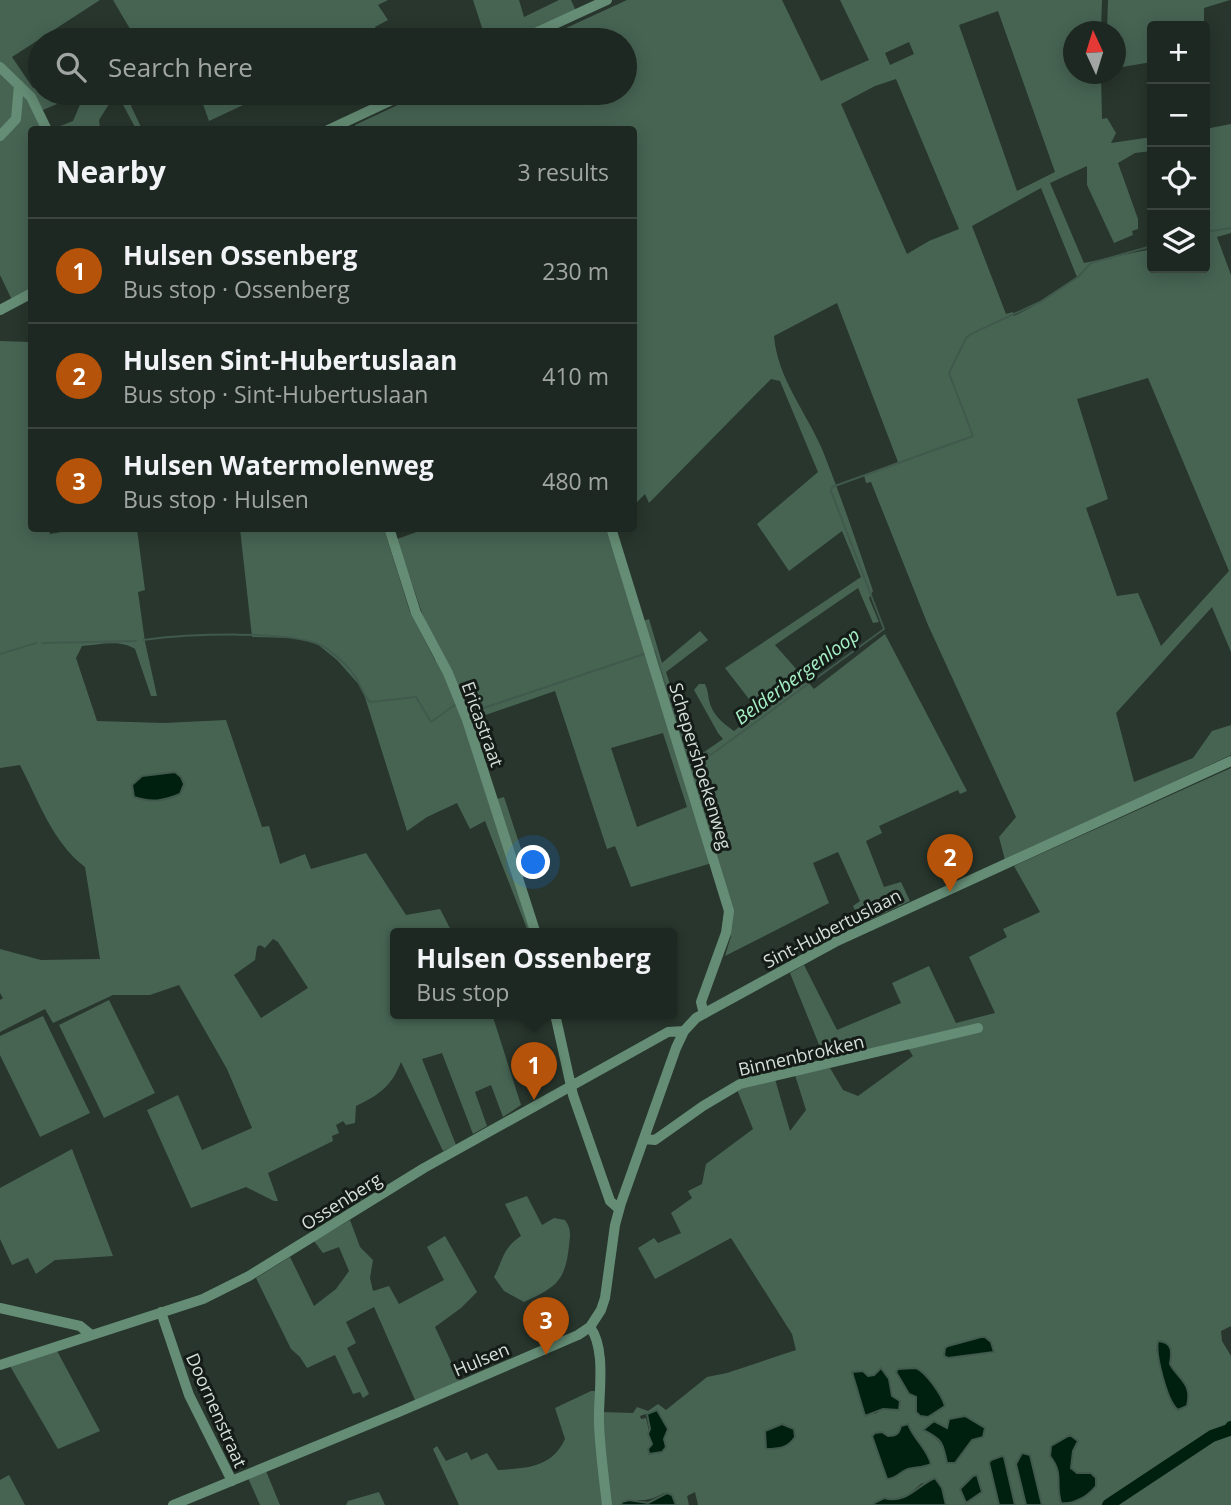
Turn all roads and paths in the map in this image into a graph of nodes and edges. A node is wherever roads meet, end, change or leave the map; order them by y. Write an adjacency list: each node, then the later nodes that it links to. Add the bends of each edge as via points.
1 (607, 0): 2 (street)
2 (546, 28)
3 (0, 67): 4 (street)
4 (19, 85): 5 (street); 10 (street, via 16,119)
5 (28, 96)
6 (36, 105): 8 (street)
7 (381, 105): 9 (street)
8 (45, 126)
9 (337, 126)
10 (0, 136)
11 (28, 295): 12 (street)
12 (0, 310)
13 (390, 532): 16 (street, Ericastraat, via 416,613 467,720)
14 (612, 532): 17 (street, Schepershoekenweg, via 729,911 702,1002)
15 (1231, 761): 17 (street, Sint-Hubertuslaan, via 847,936)
16 (534, 928)
17 (704, 1013): 20 (street, Sint-Hubertuslaan)
18 (556, 1019): 21 (street)
19 (978, 1028): 22 (street, Binnenbrokken, via 740,1084 655,1140)
20 (684, 1031): 21 (street, Ossenberg, via 668,1032); 22 (street)
21 (571, 1085): 23 (street, via 610,1201); 25 (street, Ossenberg, via 424,1168 249,1276)
22 (644, 1139): 23 (street)
23 (619, 1209): 26 (street, via 605,1298)
24 (0, 1308): 27 (street, via 80,1325)
25 (161, 1312): 27 (street, Ossenberg); 29 (street, Doornenstraat, via 190,1395)
26 (590, 1327): 29 (street, Hulsen); 31 (street, via 599,1351 599,1421)
27 (90, 1334): 28 (street, Ossenberg)
28 (0, 1365)
29 (232, 1481): 30 (street, Hulsen)
30 (173, 1505)
31 (607, 1505)

